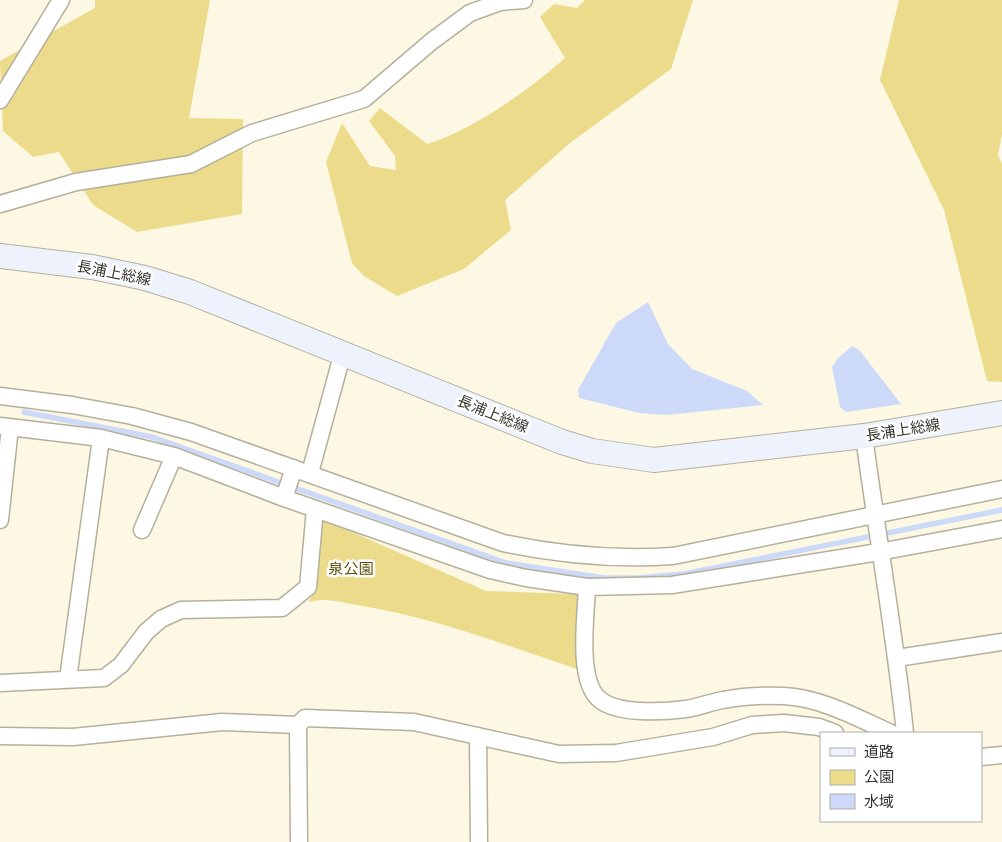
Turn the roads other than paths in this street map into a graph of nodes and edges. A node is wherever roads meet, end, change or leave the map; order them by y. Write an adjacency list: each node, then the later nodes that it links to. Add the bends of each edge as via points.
1 (61, 0): 3 (street)
2 (524, 0): 4 (street, via 500,2 470,13 364,99 252,133 191,164 76,182)
3 (0, 100)
4 (0, 204)
5 (0, 256): 6 (main road, 長浦上総線, via 145,278 190,292)
6 (344, 352): 10 (main road, 長浦上総線, via 562,442 592,451 654,460); 14 (street)
7 (0, 396): 13 (street, via 132,416 191,432)
8 (1002, 413): 10 (main road, 長浦上総線)
9 (5, 427): 11 (street); 18 (street)
10 (864, 436): 19 (street)
11 (101, 438): 12 (street); 26 (street)
12 (174, 456): 16 (street); 20 (street)
13 (294, 468): 14 (street); 16 (street)
14 (310, 473): 19 (street, via 503,543 592,557 673,556)
15 (1002, 489): 19 (street)
16 (284, 498): 17 (street)
17 (315, 509): 23 (street, via 490,570); 26 (street, via 308,587 282,608 181,610 161,619 146,632 113,673 104,678)
18 (0, 520)
19 (875, 521): 22 (street)
20 (142, 530)
21 (1002, 530): 22 (street)
22 (879, 548): 23 (street, via 672,585); 25 (street)
23 (587, 587): 30 (street, via 585,666 590,687 599,699 626,711 686,709 723,700 786,696 829,705)
24 (1002, 642): 25 (street)
25 (897, 658): 31 (street)
26 (68, 679): 27 (street)
27 (0, 683)
28 (298, 725): 32 (street, via 222,722 73,737); 33 (street, via 305,718 414,722); 36 (street)
29 (832, 732): 33 (street, via 784,723 760,724 713,737 616,752 559,754)
30 (889, 732)
31 (905, 732)
32 (0, 736)
33 (478, 736): 37 (street)
34 (1002, 755): 35 (street)
35 (982, 757)
36 (299, 842)
37 (479, 842)

